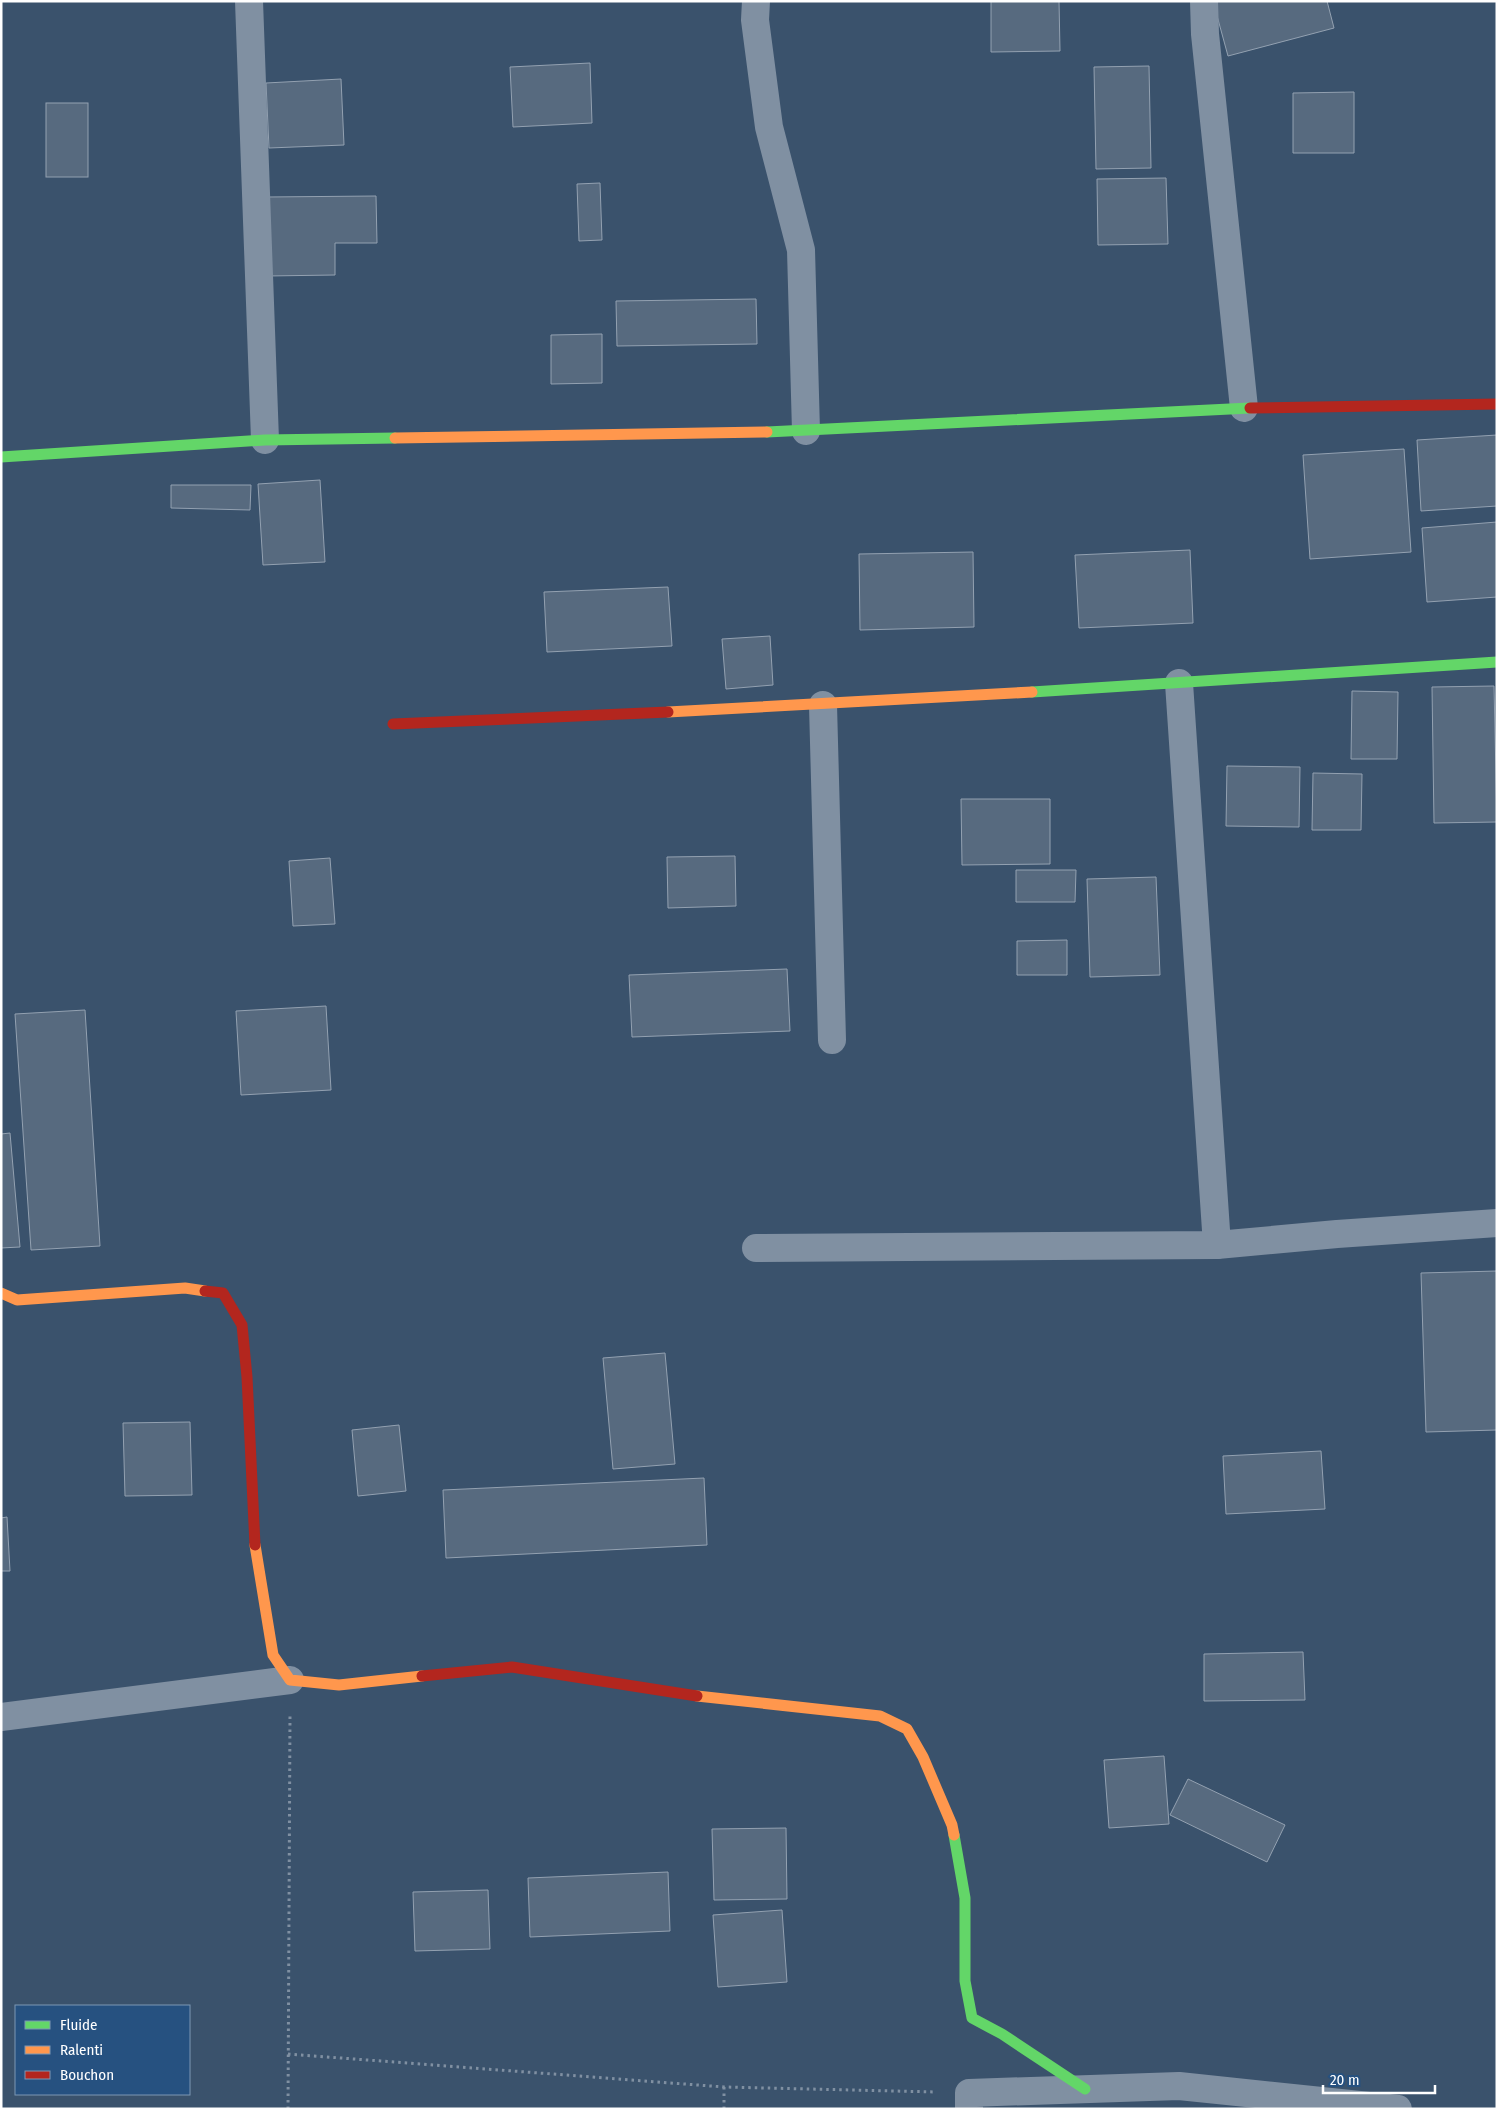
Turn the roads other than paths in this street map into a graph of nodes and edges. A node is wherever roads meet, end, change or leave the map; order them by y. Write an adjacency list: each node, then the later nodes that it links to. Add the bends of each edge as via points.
1 (249, 1): 7 (street)
2 (756, 1): 6 (street, via 755,20 769,127 801,250)
3 (1204, 1): 5 (street)
4 (1497, 404): 5 (street)
5 (1244, 408): 6 (street)
6 (806, 431): 7 (street)
7 (265, 440): 8 (street)
8 (1, 457)
9 (1497, 662): 10 (street)
10 (1179, 683): 11 (street); 15 (street)
11 (823, 705): 12 (street); 13 (street)
12 (393, 724)
13 (832, 1040)
14 (1497, 1224): 15 (street)
15 (1217, 1245): 16 (street)
16 (756, 1248)
17 (1, 1293): 18 (street, via 17,1300 185,1288 223,1293 242,1325 254,1538 274,1655)
18 (290, 1680): 19 (street); 20 (street, via 340,1685 512,1667 726,1701 880,1716 907,1729 923,1757 952,1825 965,1898 965,1981 972,2018)
19 (1, 1717)
20 (1085, 2089): 21 (street); 22 (street, via 1179,2086)
21 (969, 2101)
22 (1398, 2109)

